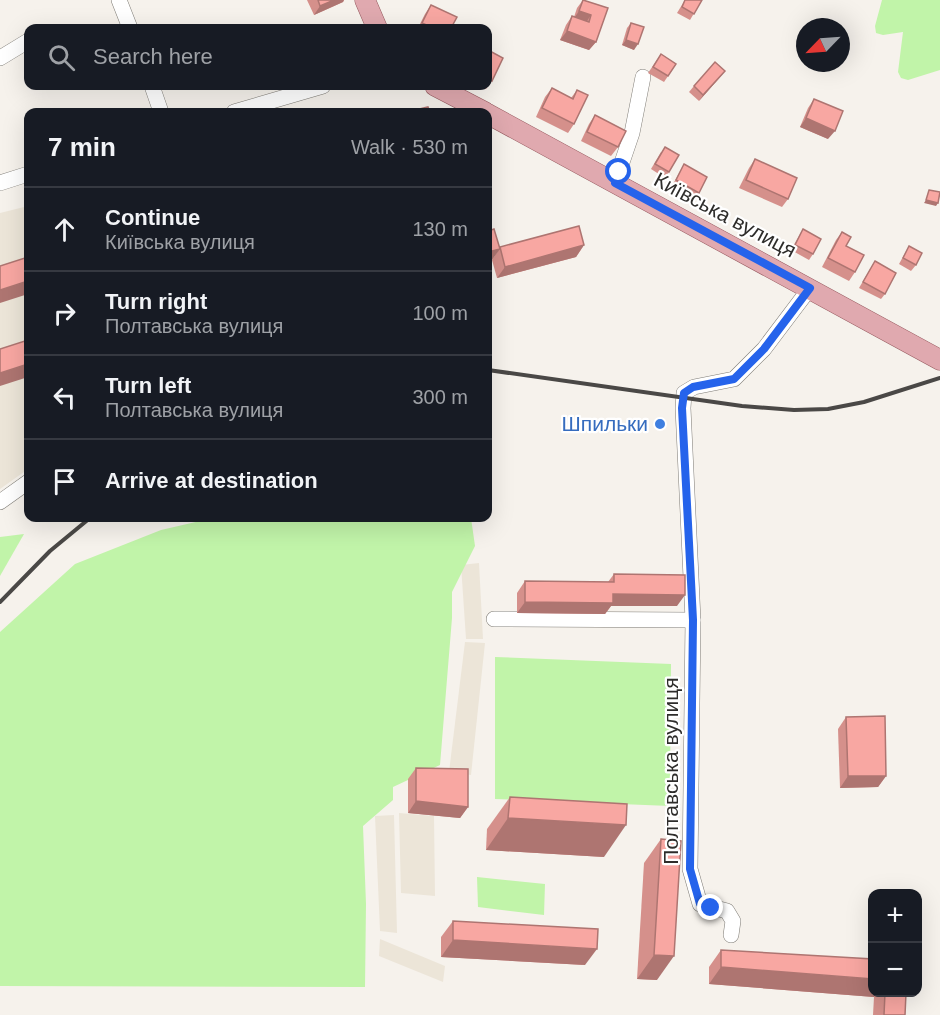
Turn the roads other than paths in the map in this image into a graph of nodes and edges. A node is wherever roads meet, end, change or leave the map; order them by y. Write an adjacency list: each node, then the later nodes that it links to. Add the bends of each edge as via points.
1 (119, 0): 3 (street)
2 (365, 0): 4 (main road)
3 (128, 24)
4 (375, 24)
5 (24, 43): 6 (street)
6 (0, 58)
7 (643, 77): 17 (street, via 632,133)
8 (153, 90): 11 (street)
9 (310, 90): 12 (street)
10 (443, 90): 13 (main road, Київська вулиця)
11 (160, 108)
12 (248, 108)
13 (477, 108)
14 (492, 116): 17 (main road, Київська вулиця)
15 (24, 175): 16 (street)
16 (0, 183)
17 (615, 183): 18 (main road, Київська вулиця)
18 (810, 288): 19 (main road, Київська вулиця); 23 (street, Полтавська вулиця, via 764,349 734,379 693,387 684,393)
19 (940, 360)
20 (24, 485): 21 (street)
21 (0, 502)
22 (494, 619): 23 (street)
23 (693, 620): 24 (street, Полтавська вулиця, via 690,869 700,904 727,911 733,921)
24 (731, 935)

